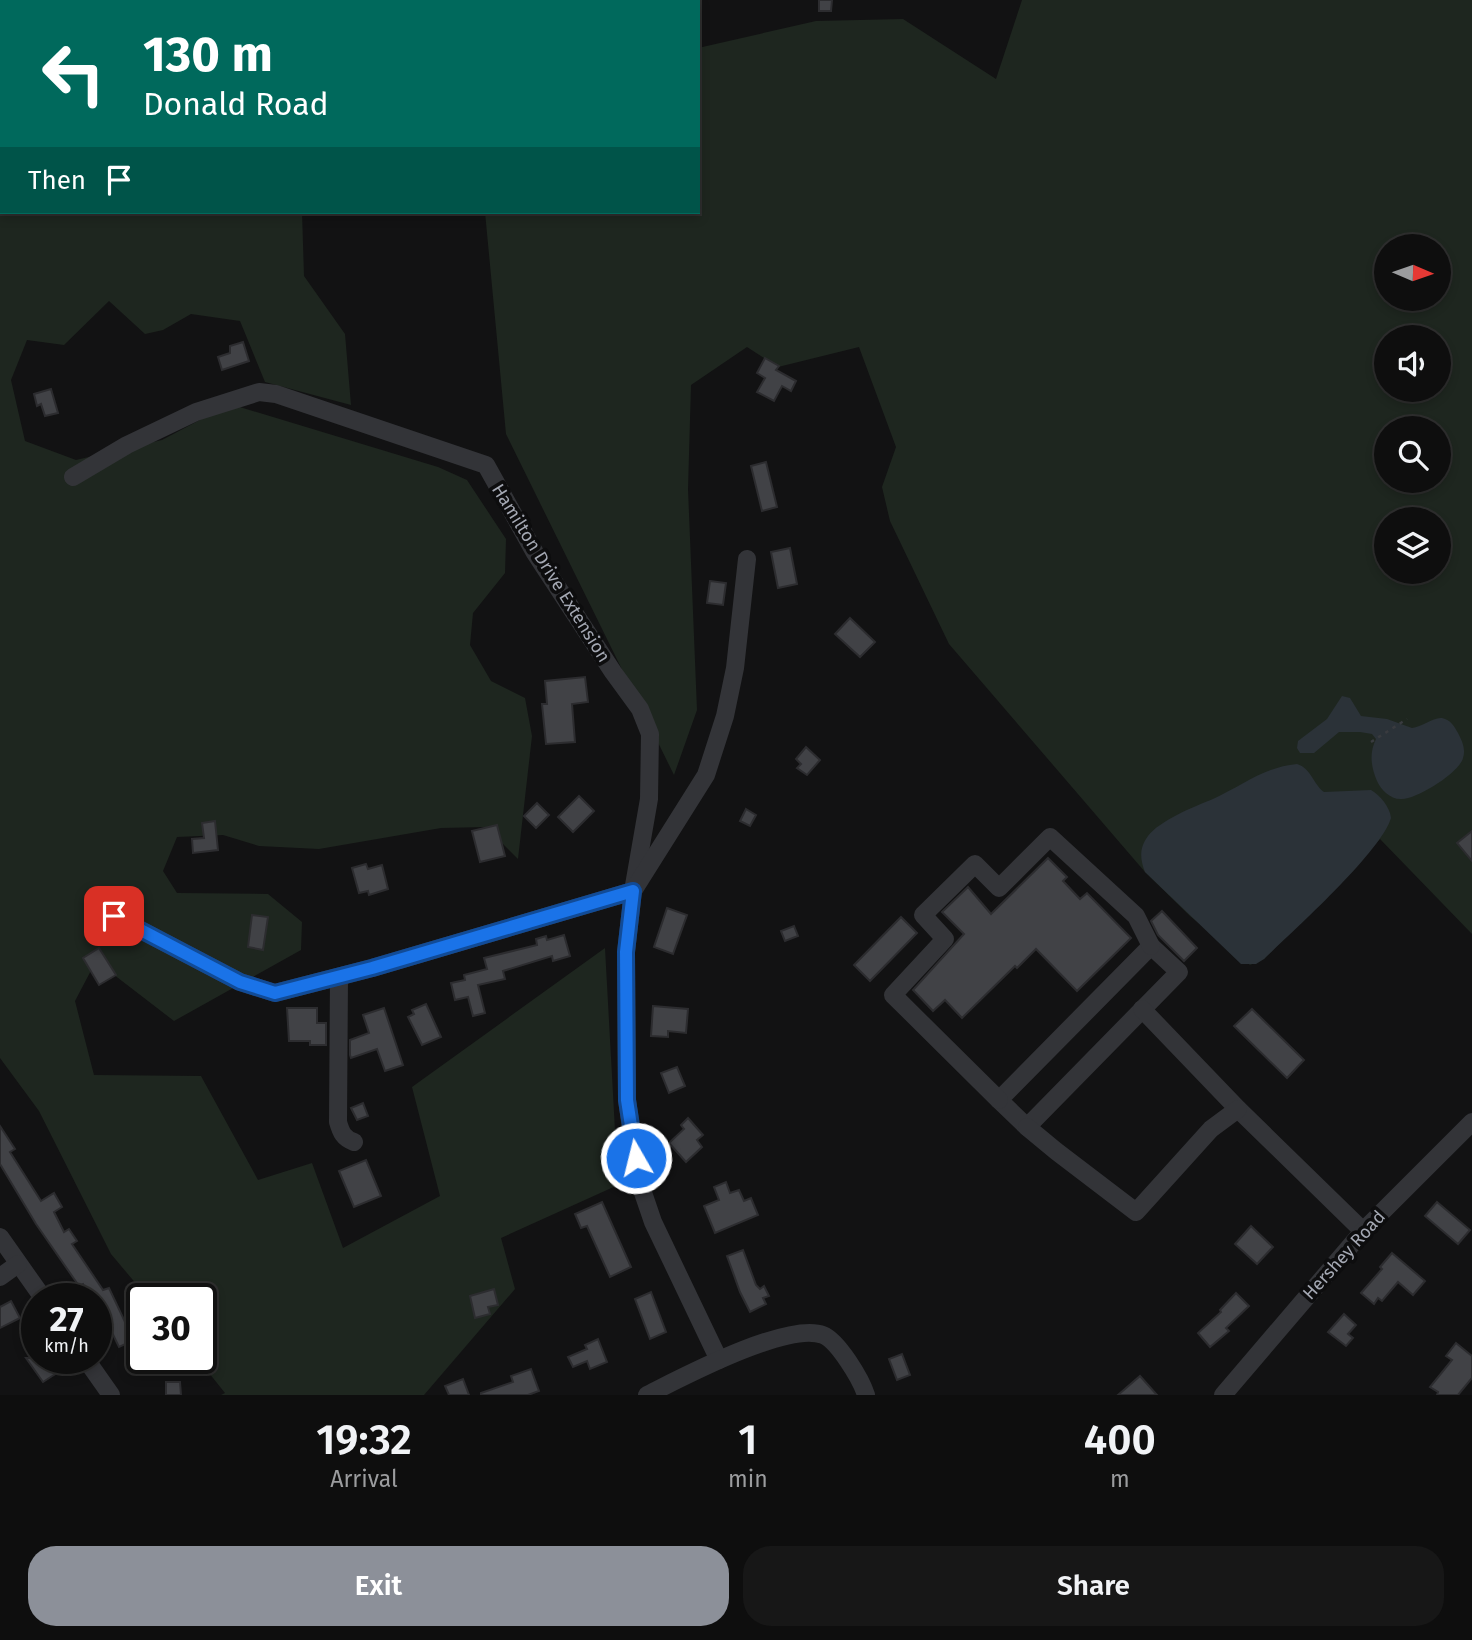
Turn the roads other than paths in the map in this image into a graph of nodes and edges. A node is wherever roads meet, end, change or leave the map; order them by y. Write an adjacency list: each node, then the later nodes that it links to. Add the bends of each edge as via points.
1 (73, 477): 3 (street, Hamilton Drive Extension, via 196,412 259,392 486,465 535,553 640,709 650,734 649,799)
2 (747, 559): 3 (street, Hamilton Drive Extension, via 732,680 706,775)
3 (633, 891): 6 (street); 18 (street, Hamilton Drive Extension, via 626,952 627,1100 638,1178 653,1223)
4 (114, 916): 6 (street, via 240,982 275,993)
5 (1151, 946): 7 (street, via 1179,972); 8 (street); 8 (street, via 1136,916 1050,837 999,888 975,864 923,915 945,939 893,995)
6 (339, 977): 12 (street, via 338,1122 341,1133)
7 (1142, 1009): 9 (street); 11 (street)
8 (999, 1100): 11 (street)
9 (1238, 1109): 11 (street, via 1211,1129 1136,1212); 13 (street)
10 (1472, 1122): 13 (street, Hershey Road)
11 (1027, 1126)
12 (354, 1142)
13 (1363, 1231): 23 (street, Hershey Road)
14 (0, 1237): 15 (street)
15 (18, 1264): 16 (street); 17 (street)
16 (0, 1277)
17 (32, 1283)
18 (719, 1360): 21 (street); 22 (street, via 793,1334 824,1335 846,1359)
19 (96, 1374): 20 (street)
20 (111, 1395)
21 (646, 1395)
22 (866, 1395)
23 (1223, 1395)

